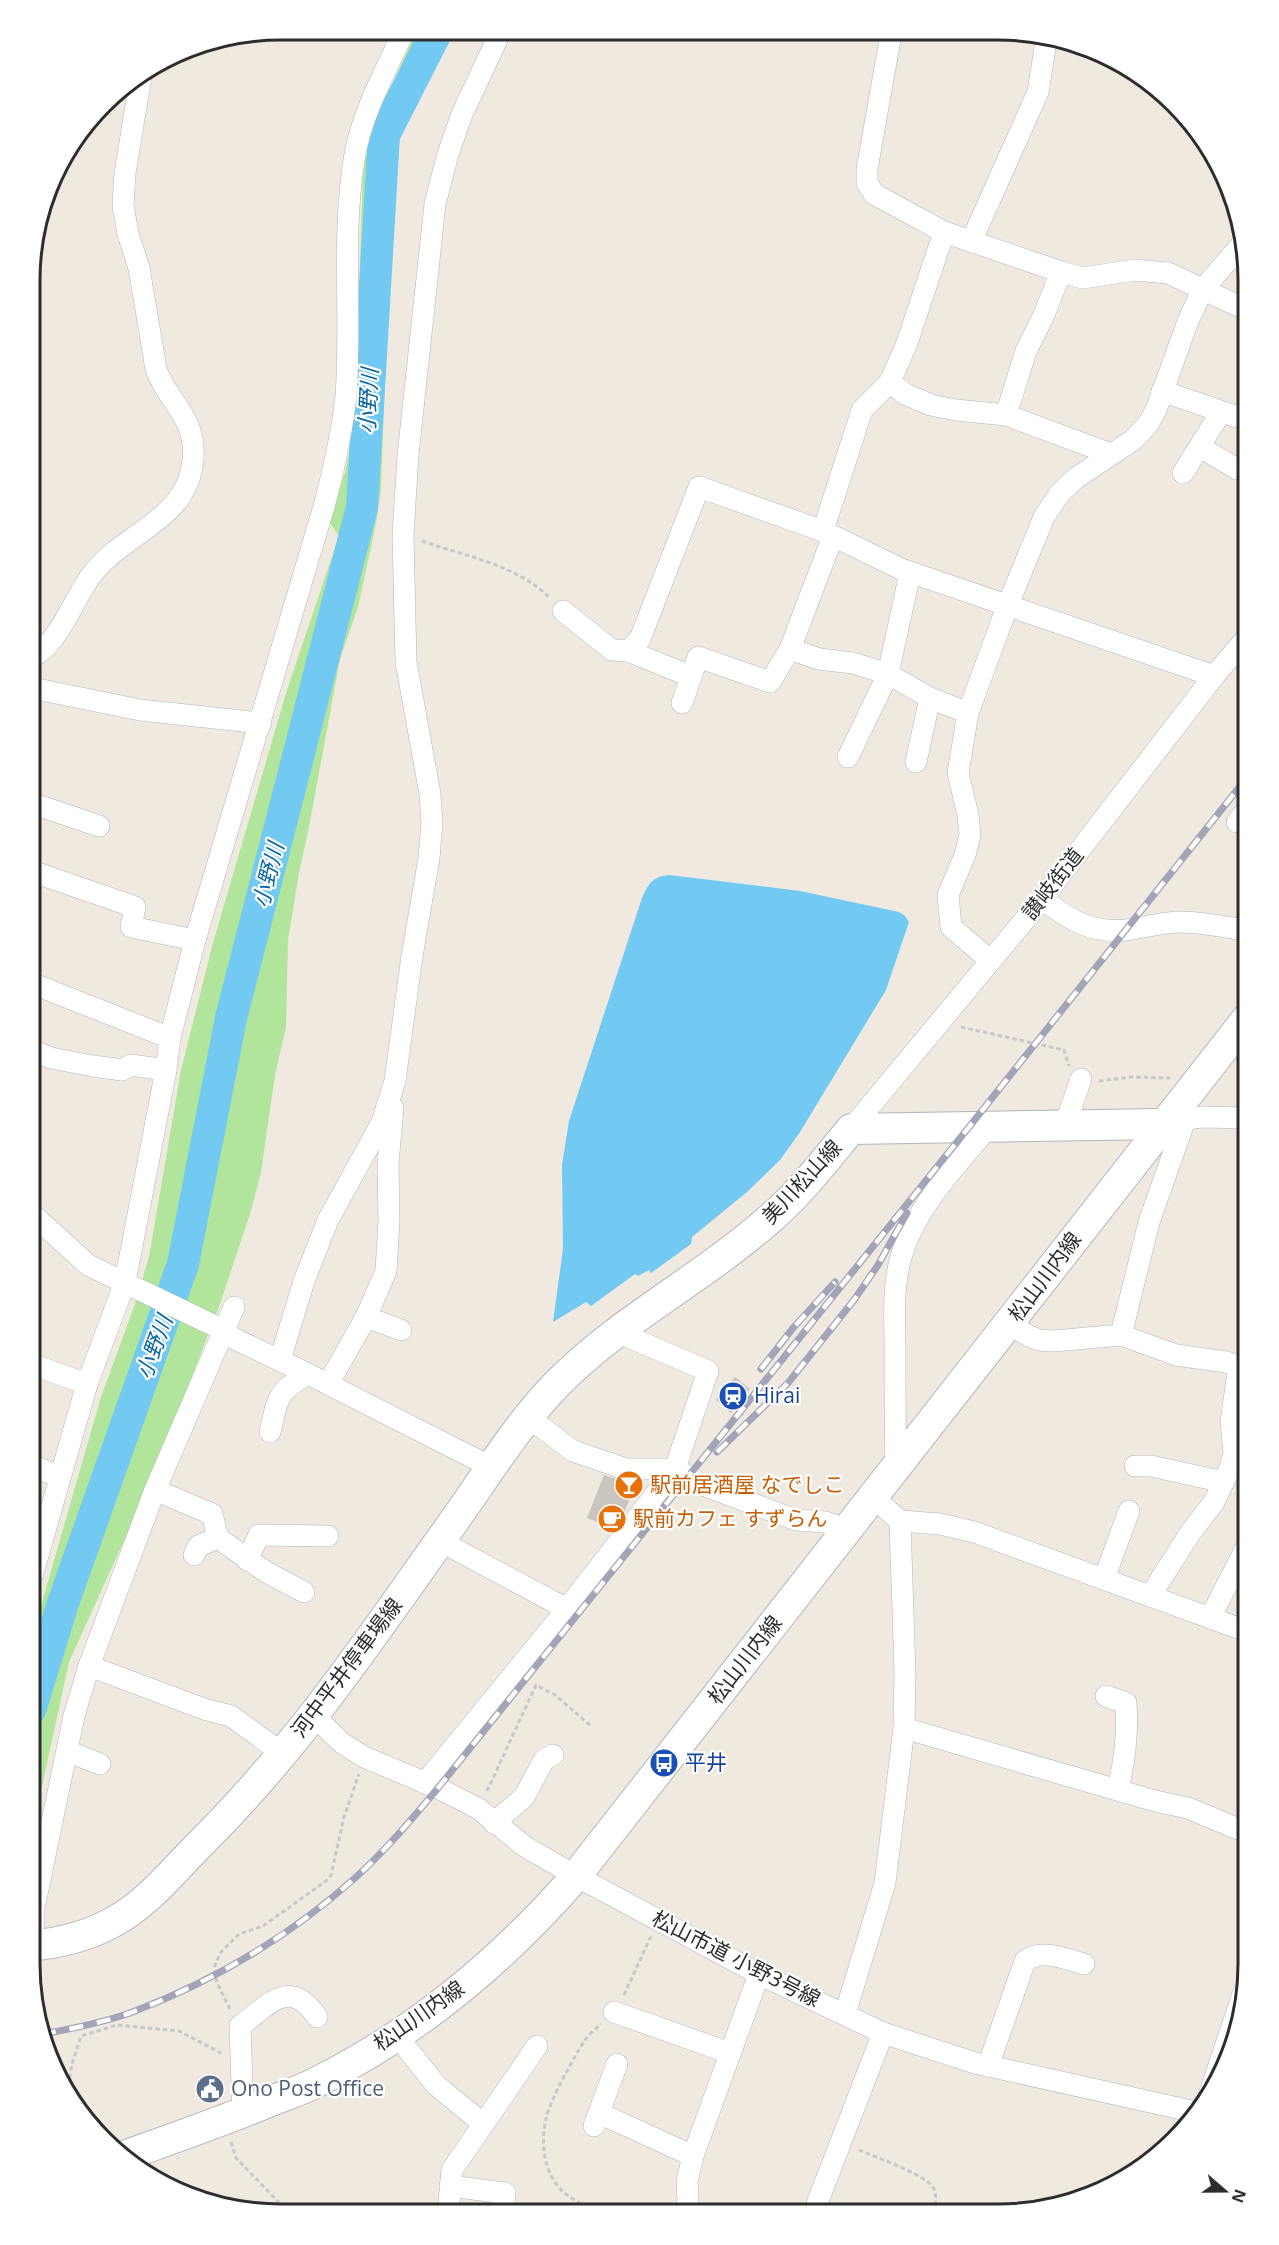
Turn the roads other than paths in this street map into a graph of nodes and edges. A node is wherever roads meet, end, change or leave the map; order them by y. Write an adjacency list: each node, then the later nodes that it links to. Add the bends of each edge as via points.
1 (400, 40): 36 (street, via 366,116 356,151 350,193 342,427 325,503)
2 (497, 40): 52 (street, via 462,114 435,204 408,455 403,535 406,662 432,823)
3 (890, 40): 6 (street, via 867,183 874,194)
4 (1045, 45): 7 (street, via 1038,92)
5 (139, 86): 27 (street, via 123,206 139,268 156,369 188,424 193,441 192,473 175,505 101,564 52,639)
6 (944, 232): 7 (street); 12 (street)
7 (971, 242): 9 (street)
8 (1236, 251): 10 (street)
9 (1061, 273): 10 (street, via 1083,278 1155,270); 15 (street, via 1026,351)
10 (1203, 289): 11 (street); 13 (street)
11 (1238, 306)
12 (890, 382): 15 (street, via 905,394 931,405); 21 (street, via 862,410)
13 (1162, 392): 14 (street); 18 (street, via 1148,424)
14 (1221, 412): 16 (street); 17 (street)
15 (1006, 415): 18 (street)
16 (1238, 418)
17 (1200, 447): 19 (street); 20 (street)
18 (1112, 454): 23 (street, via 1060,493 1044,517)
19 (1237, 469)
20 (1183, 473)
21 (828, 533): 22 (street); 26 (street); 28 (street, via 699,487 640,639)
22 (910, 573): 23 (street); 29 (street)
23 (1007, 607): 31 (street); 35 (street)
24 (563, 611): 28 (street, via 612,650)
25 (1238, 648): 31 (street, 讃岐街道)
26 (790, 649): 29 (street); 30 (street, via 770,682 698,657)
27 (40, 650)
28 (628, 651): 30 (street)
29 (888, 674): 33 (street); 37 (street)
30 (690, 676): 34 (street)
31 (1214, 676): 42 (street, 讃岐街道)
32 (40, 690): 36 (street, via 140,710)
33 (930, 698): 35 (street); 38 (street)
34 (682, 703)
35 (968, 713): 45 (street, via 958,772 970,835 948,895 951,927)
36 (261, 723): 44 (street)
37 (848, 757)
38 (916, 762)
39 (40, 806): 40 (street)
40 (99, 826)
41 (40, 874): 44 (street, via 135,907 130,927)
42 (1042, 899): 43 (street, via 1074,921 1101,929 1125,930 1180,922); 45 (street, 讃岐街道)
43 (1238, 930)
44 (195, 940): 48 (street)
45 (991, 961): 57 (street, 讃岐街道)
46 (40, 987): 48 (street)
47 (1238, 1030): 54 (main road, 松山川内線, via 1196,1082)
48 (170, 1038): 50 (street)
49 (40, 1054): 50 (street, via 122,1070 131,1065)
50 (166, 1070): 59 (street)
51 (1081, 1079): 55 (street)
52 (395, 1081): 61 (street, via 388,1163 386,1271); 67 (street, via 382,1122 328,1220)
53 (1238, 1117): 54 (street)
54 (1174, 1122): 55 (main road, 美川松山線); 62 (main road, 松山川内線); 66 (street)
55 (1065, 1125): 56 (main road, 美川松山線)
56 (989, 1126): 57 (main road, 美川松山線); 80 (street, via 938,1189 902,1254 895,1315)
57 (851, 1129): 65 (main road, 美川松山線, via 773,1217)
58 (40, 1221): 59 (street, via 88,1265)
59 (128, 1284): 63 (street); 71 (street)
60 (234, 1306): 63 (street)
61 (366, 1317): 64 (street); 72 (street)
62 (1009, 1324): 66 (street, via 1039,1340); 80 (main road, 松山川内線)
63 (220, 1329): 67 (street); 83 (street)
64 (401, 1330)
65 (617, 1332): 74 (main road, 河中平井停車場線, via 583,1359); 79 (street, via 708,1371)
66 (1121, 1335): 68 (street, via 1176,1354)
67 (280, 1360): 70 (street)
68 (1238, 1366)
69 (40, 1367): 71 (street)
70 (308, 1374): 72 (street); 75 (street, via 288,1385 278,1398)
71 (87, 1384): 81 (street)
72 (328, 1384): 77 (street)
73 (1238, 1392): 82 (street, via 1231,1421 1234,1454)
74 (528, 1417): 77 (main road, 河中平井停車場線); 79 (street, via 573,1452 626,1469)
75 (270, 1432)
76 (1135, 1466): 82 (street)
77 (493, 1468): 91 (main road, 河中平井停車場線)
78 (40, 1469): 81 (street)
79 (675, 1469): 88 (street, via 705,1486 796,1520 825,1522); 98 (street)
80 (896, 1469): 84 (main road, 松山川内線)
81 (60, 1477): 86 (street)
82 (1224, 1482): 97 (street)
83 (155, 1490): 90 (street, via 212,1514); 101 (street)
84 (873, 1497): 87 (street); 88 (main road, 松山川内線)
85 (1129, 1511): 95 (street)
86 (40, 1520)
87 (900, 1521): 95 (street, via 974,1532); 104 (street)
88 (848, 1530): 113 (main road, 松山川内線)
89 (328, 1536): 93 (street, via 259,1535)
90 (218, 1538): 92 (street, via 198,1546); 93 (street)
91 (440, 1541): 98 (street); 103 (main road, 河中平井停車場線)
92 (194, 1555)
93 (247, 1560): 96 (street)
94 (1238, 1563): 99 (street)
95 (1104, 1579): 97 (street)
96 (304, 1592)
97 (1150, 1596): 99 (street)
98 (567, 1609): 109 (street)
99 (1210, 1618): 100 (street)
100 (1238, 1628)
101 (89, 1666): 105 (street); 106 (street, via 231,1716)
102 (1106, 1695): 110 (street, via 1126,1703 1128,1730)
103 (313, 1715): 106 (main road, 河中平井停車場線); 109 (street, 松山市道 小野3号線, via 342,1743 364,1757)
104 (904, 1728): 110 (street); 119 (street, via 885,1883)
105 (67, 1751): 108 (street); 114 (street)
106 (282, 1753): 115 (main road, 河中平井停車場線, via 217,1828 140,1905 89,1934)
107 (553, 1755): 111 (street, via 544,1760 524,1797)
108 (100, 1764)
109 (425, 1783): 111 (street, 松山市道 小野3号線)
110 (1118, 1789): 112 (street, via 1188,1808)
111 (486, 1816): 113 (street, 松山市道 小野3号線, via 524,1846)
112 (1238, 1829)
113 (576, 1876): 117 (street, 松山市道 小野3号線); 122 (main road, 松山川内線, via 537,1919 459,1991)
114 (40, 1879)
115 (40, 1945)
116 (1084, 1964): 126 (street, via 1040,1954 1024,1961)
117 (759, 1974): 119 (street, 松山市道 小野3号線); 124 (street)
118 (614, 2012): 124 (street, via 661,2020)
119 (845, 2014): 121 (street, 松山市道 小野3号線)
120 (317, 2016): 128 (street, via 303,1999 292,1995 280,1997 240,2026 241,2063)
121 (883, 2033): 126 (street, 松山市道 小野3号線); 136 (street)
122 (397, 2036): 128 (main road, 松山川内線, via 316,2082); 129 (street, via 436,2085)
123 (537, 2046): 129 (street)
124 (730, 2053): 131 (street)
125 (617, 2064): 131 (street, via 597,2120)
126 (988, 2066): 127 (street, 松山市道 小野3号線)
127 (1189, 2111)
128 (234, 2116): 130 (main road, 松山川内線)
129 (482, 2123): 132 (street, via 452,2170)
130 (132, 2153)
131 (693, 2156): 135 (street)
132 (450, 2186): 133 (street); 134 (street, via 505,2193)
133 (449, 2204)
134 (504, 2204)
135 (687, 2204)
136 (817, 2204)

